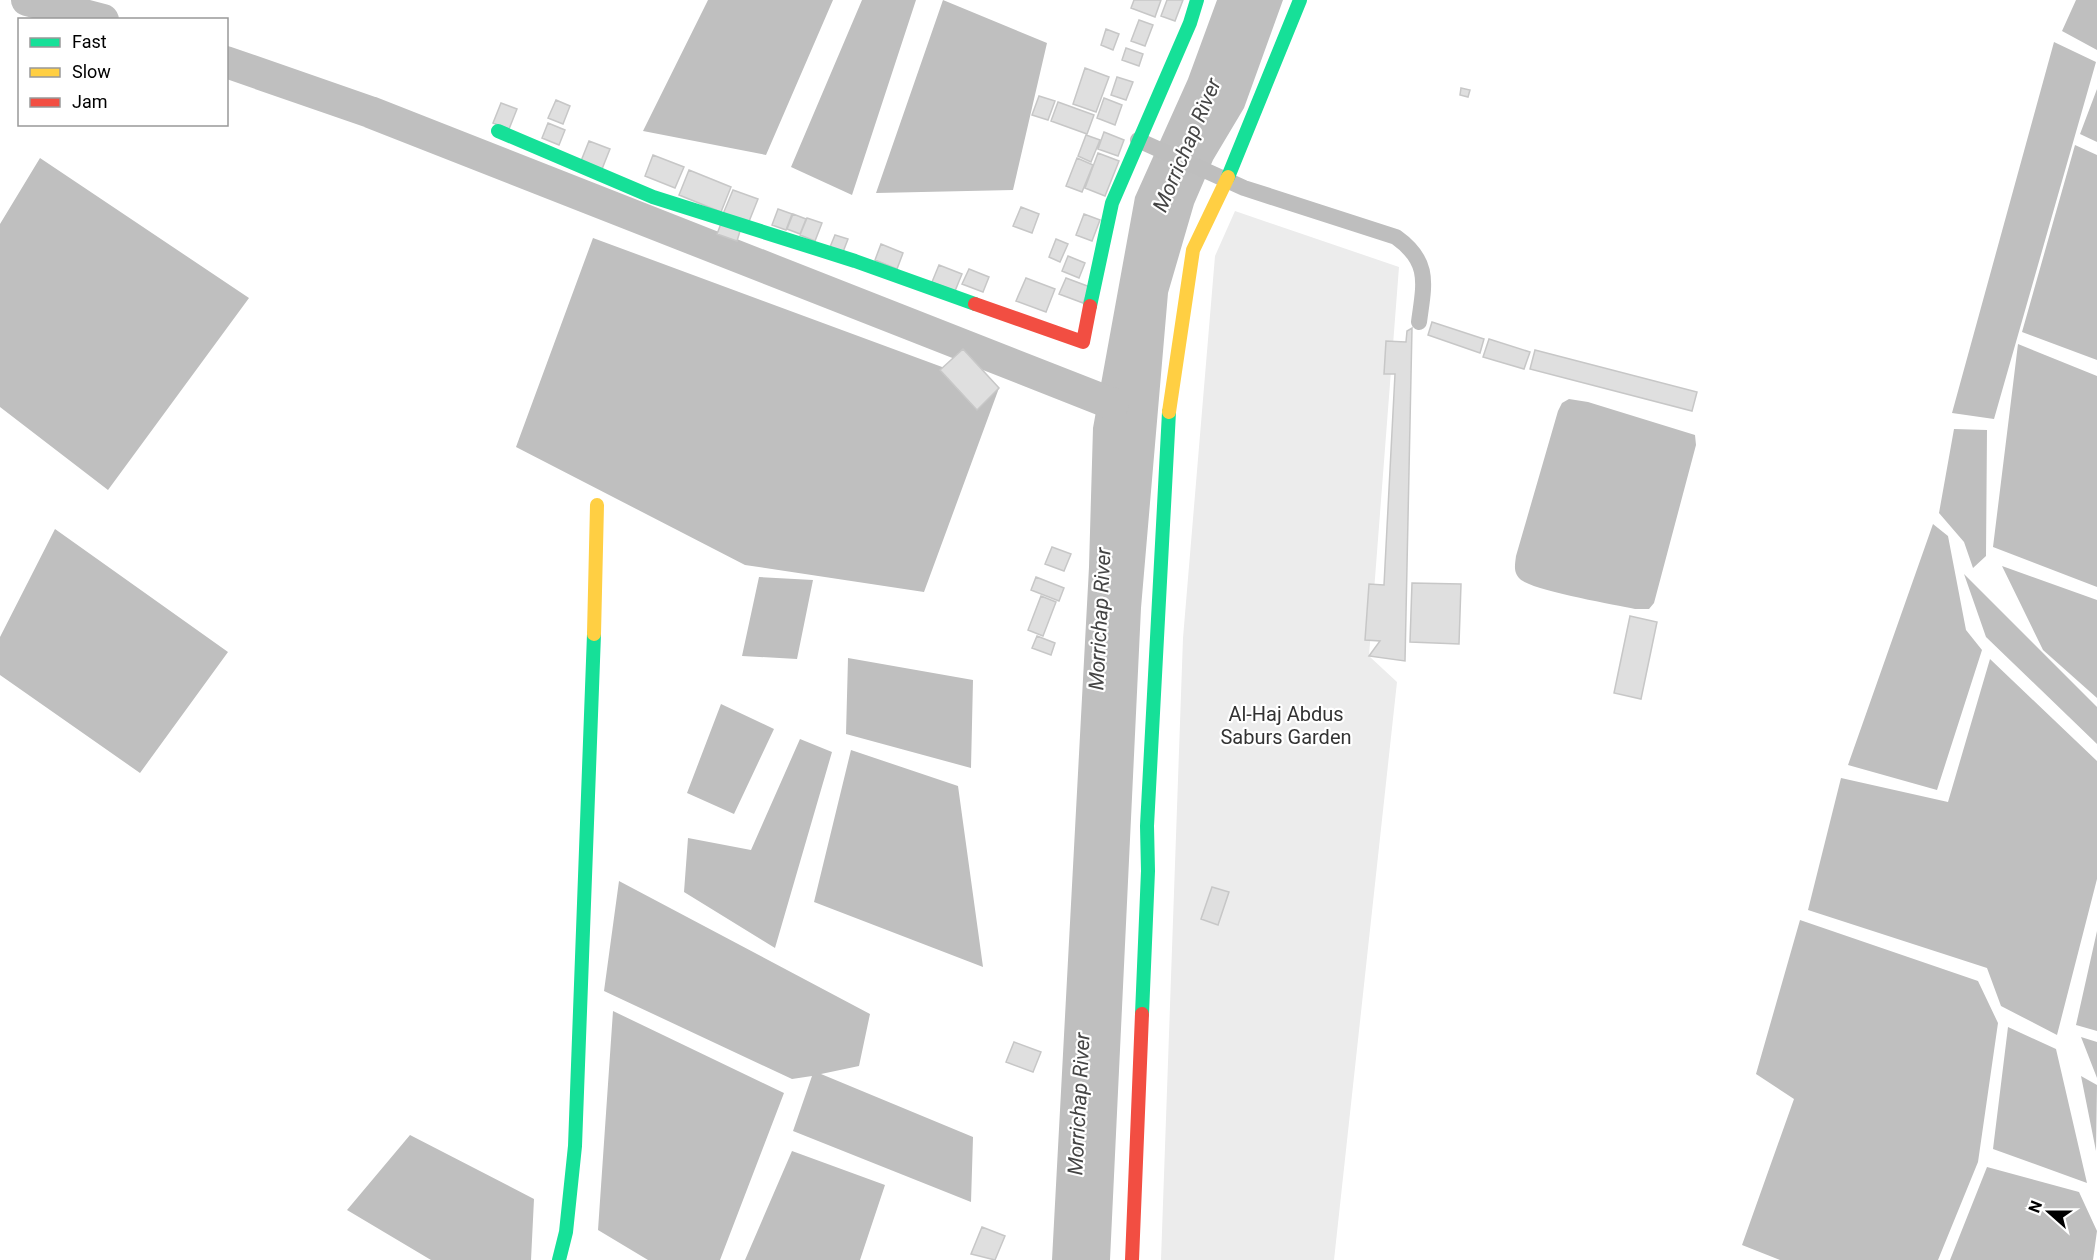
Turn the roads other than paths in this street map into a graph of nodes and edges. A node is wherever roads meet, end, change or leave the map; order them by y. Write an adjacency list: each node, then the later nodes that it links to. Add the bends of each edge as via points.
1 (1197, 0): 4 (street)
2 (1300, 0): 5 (street)
3 (498, 131): 4 (street, via 653,197 855,261 1083,342 1112,203)
4 (1142, 141): 5 (street)
5 (1223, 179): 6 (street, via 1396,237 1407,245 1424,271); 9 (street, via 1193,250 1168,415 1147,826 1149,871)
6 (1419, 322)
7 (597, 505): 8 (street, via 575,1146 566,1232)
8 (559, 1260)
9 (1132, 1260)

